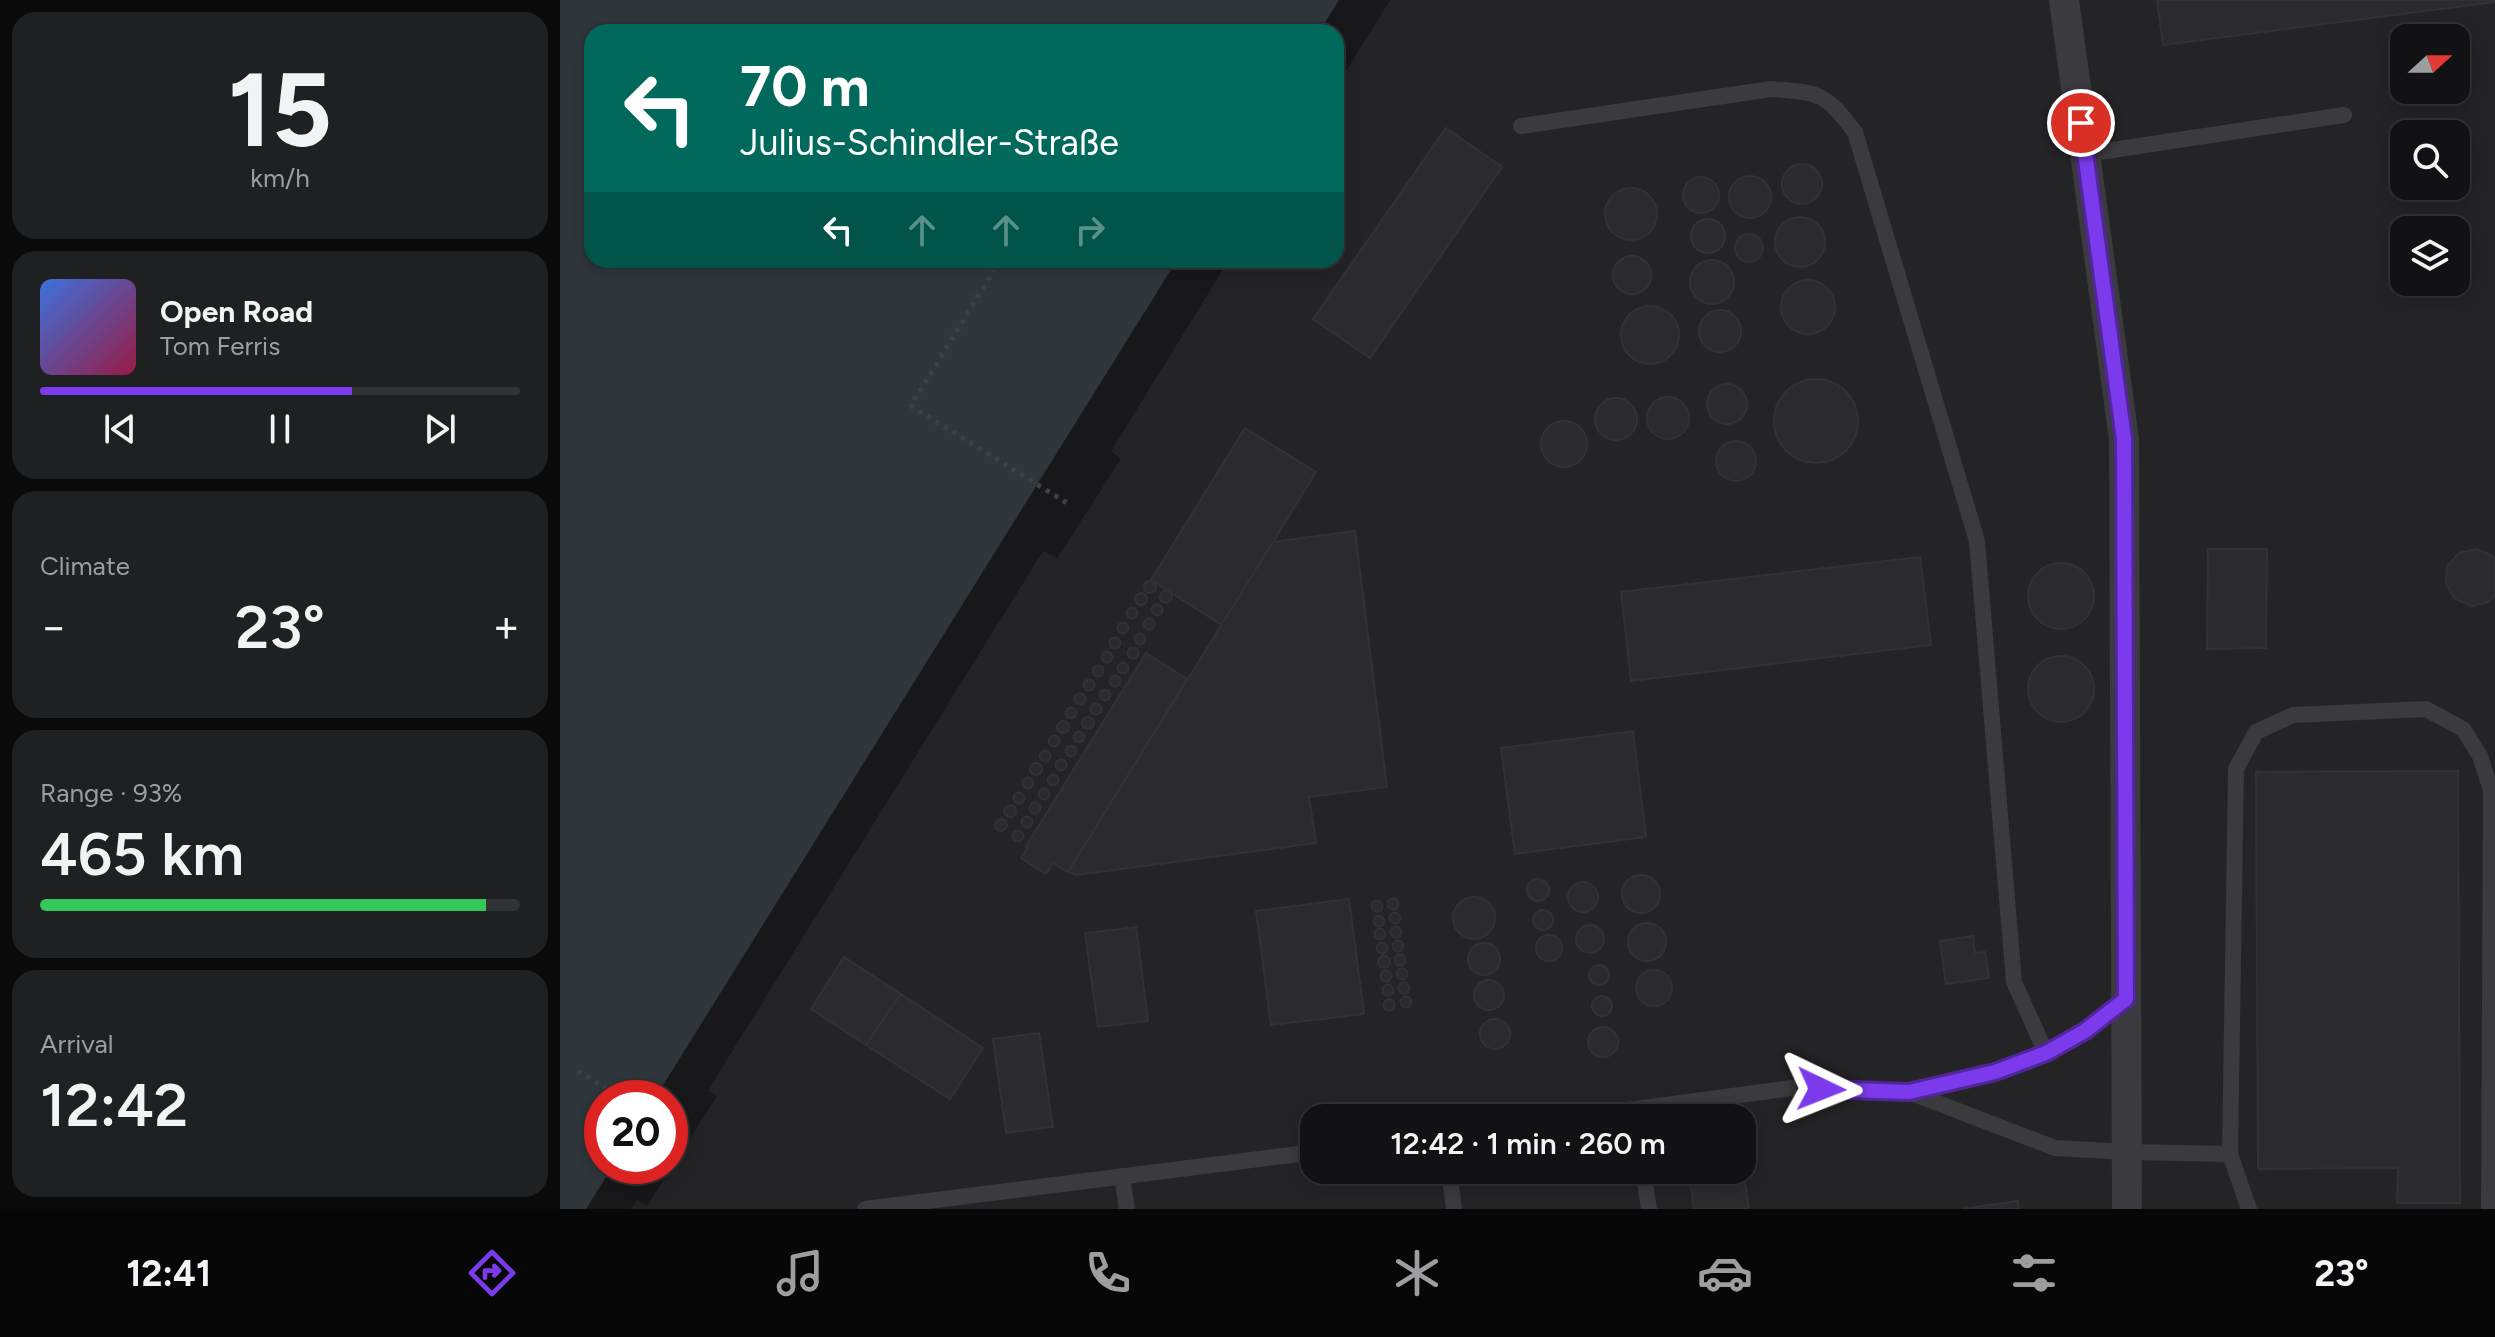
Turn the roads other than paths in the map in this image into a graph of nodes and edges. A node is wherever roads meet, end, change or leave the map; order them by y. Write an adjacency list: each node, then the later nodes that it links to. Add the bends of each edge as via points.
1 (2064, 0): 4 (street)
2 (2344, 115): 4 (lane)
3 (1521, 126): 6 (lane, via 1771,89 1808,92 1831,102 1855,132 1977,541 2014,982)
4 (2086, 154): 5 (street, via 2124,439)
5 (2126, 999): 6 (lane); 9 (street)
6 (2046, 1053): 7 (lane, via 1995,1072)
7 (1909, 1092): 8 (lane, via 1792,1088); 9 (lane, via 2055,1148)
8 (1692, 1104)
9 (2126, 1152): 11 (lane); 19 (street)
10 (1300, 1154): 12 (lane)
11 (2230, 1154): 20 (lane); 21 (lane, via 2236,769 2256,732 2293,715 2426,709 2463,729 2480,756 2491,790)
12 (1122, 1176): 15 (lane); 16 (lane)
13 (1451, 1184): 17 (lane)
14 (1645, 1184): 18 (lane)
15 (865, 1209)
16 (1127, 1209)
17 (1454, 1209)
18 (1649, 1209)
19 (2127, 1209)
20 (2249, 1209)
21 (2489, 1209)

